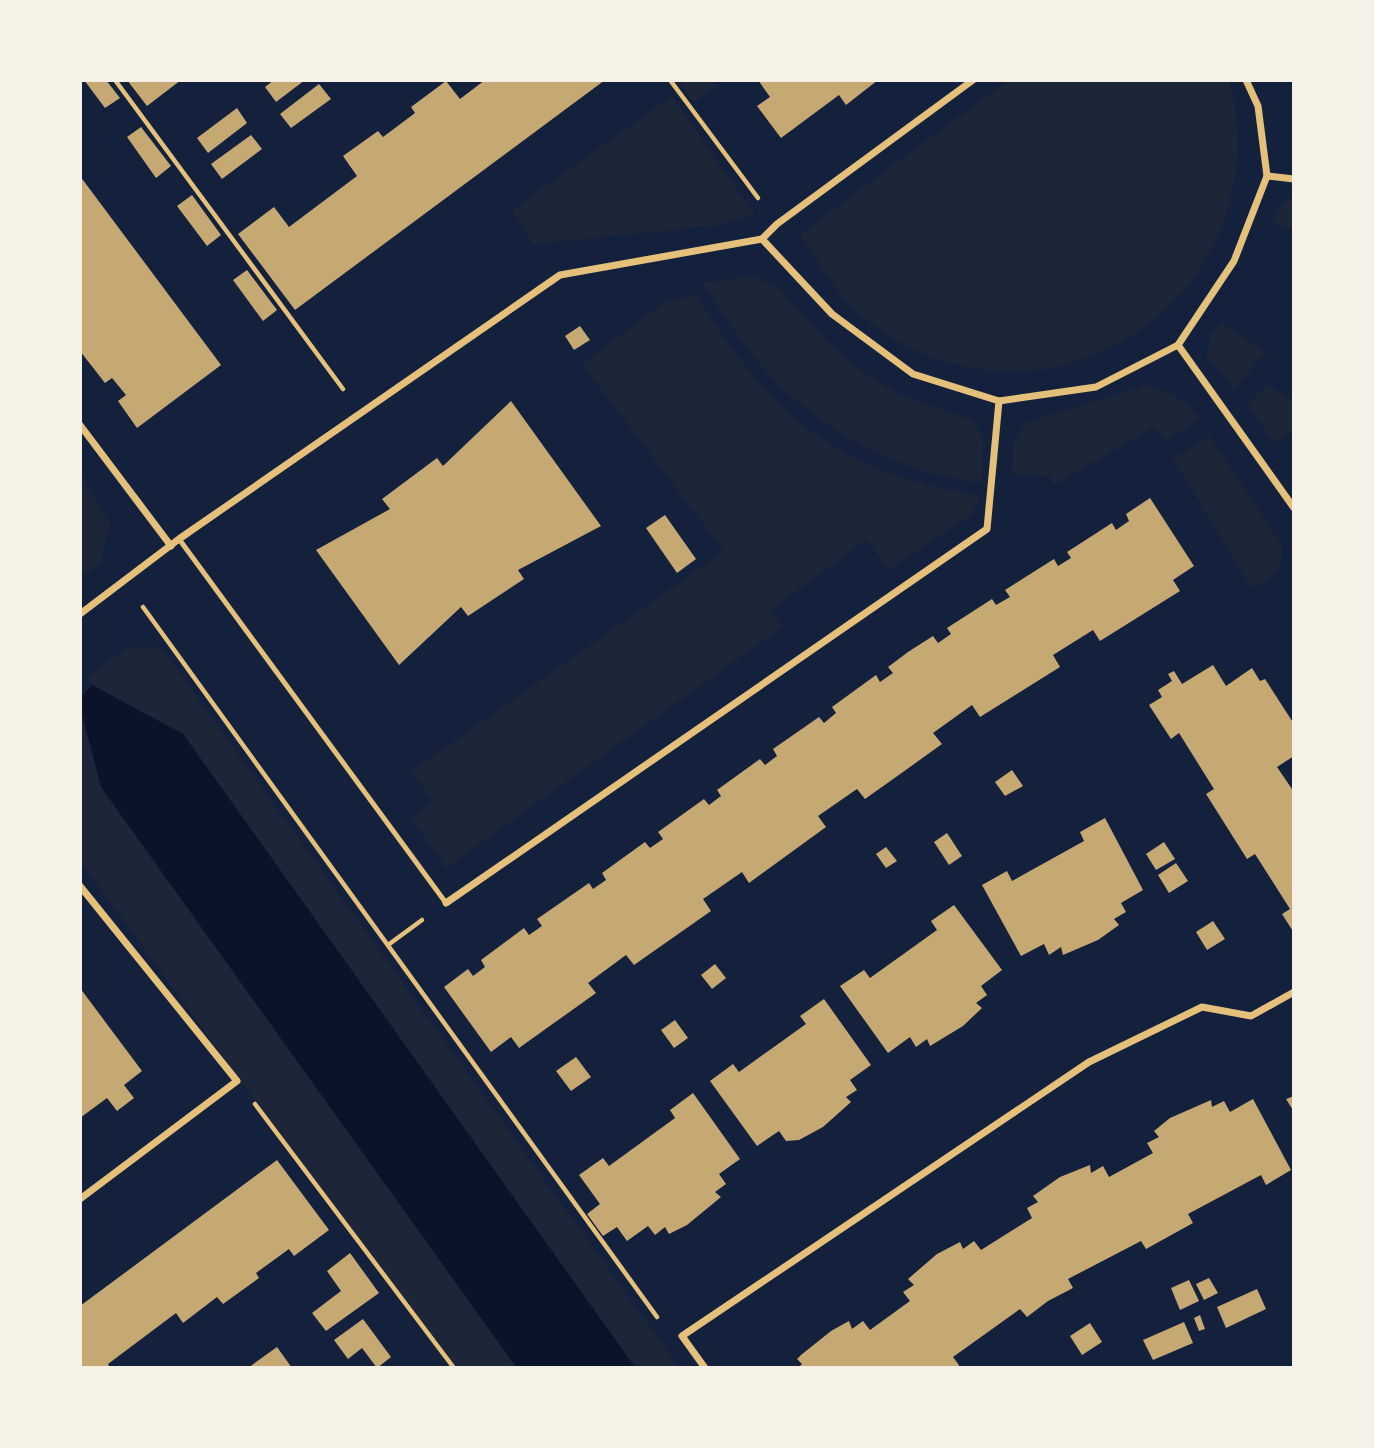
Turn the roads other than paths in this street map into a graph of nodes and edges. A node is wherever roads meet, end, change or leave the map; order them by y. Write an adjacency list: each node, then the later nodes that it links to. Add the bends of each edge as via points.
1 (973, 80): 5 (street)
2 (1246, 80): 3 (street, via 1258,106)
3 (1267, 176): 4 (street); 6 (street, via 1234,261)
4 (1293, 179)
5 (762, 239): 7 (street, via 832,314 913,374); 10 (street, via 560,275)
6 (1178, 345): 7 (street, via 1096,387); 9 (street)
7 (999, 401): 14 (street, via 987,529)
8 (80, 425): 11 (street)
9 (1293, 508)
10 (179, 539): 11 (street); 14 (lane)
11 (171, 546): 12 (street)
12 (80, 614)
13 (80, 886): 16 (street, via 237,1081)
14 (446, 903)
15 (1293, 992): 17 (street, via 1251,1016 1202,1007 1089,1062 682,1336)
16 (80, 1199)
17 (705, 1367)

